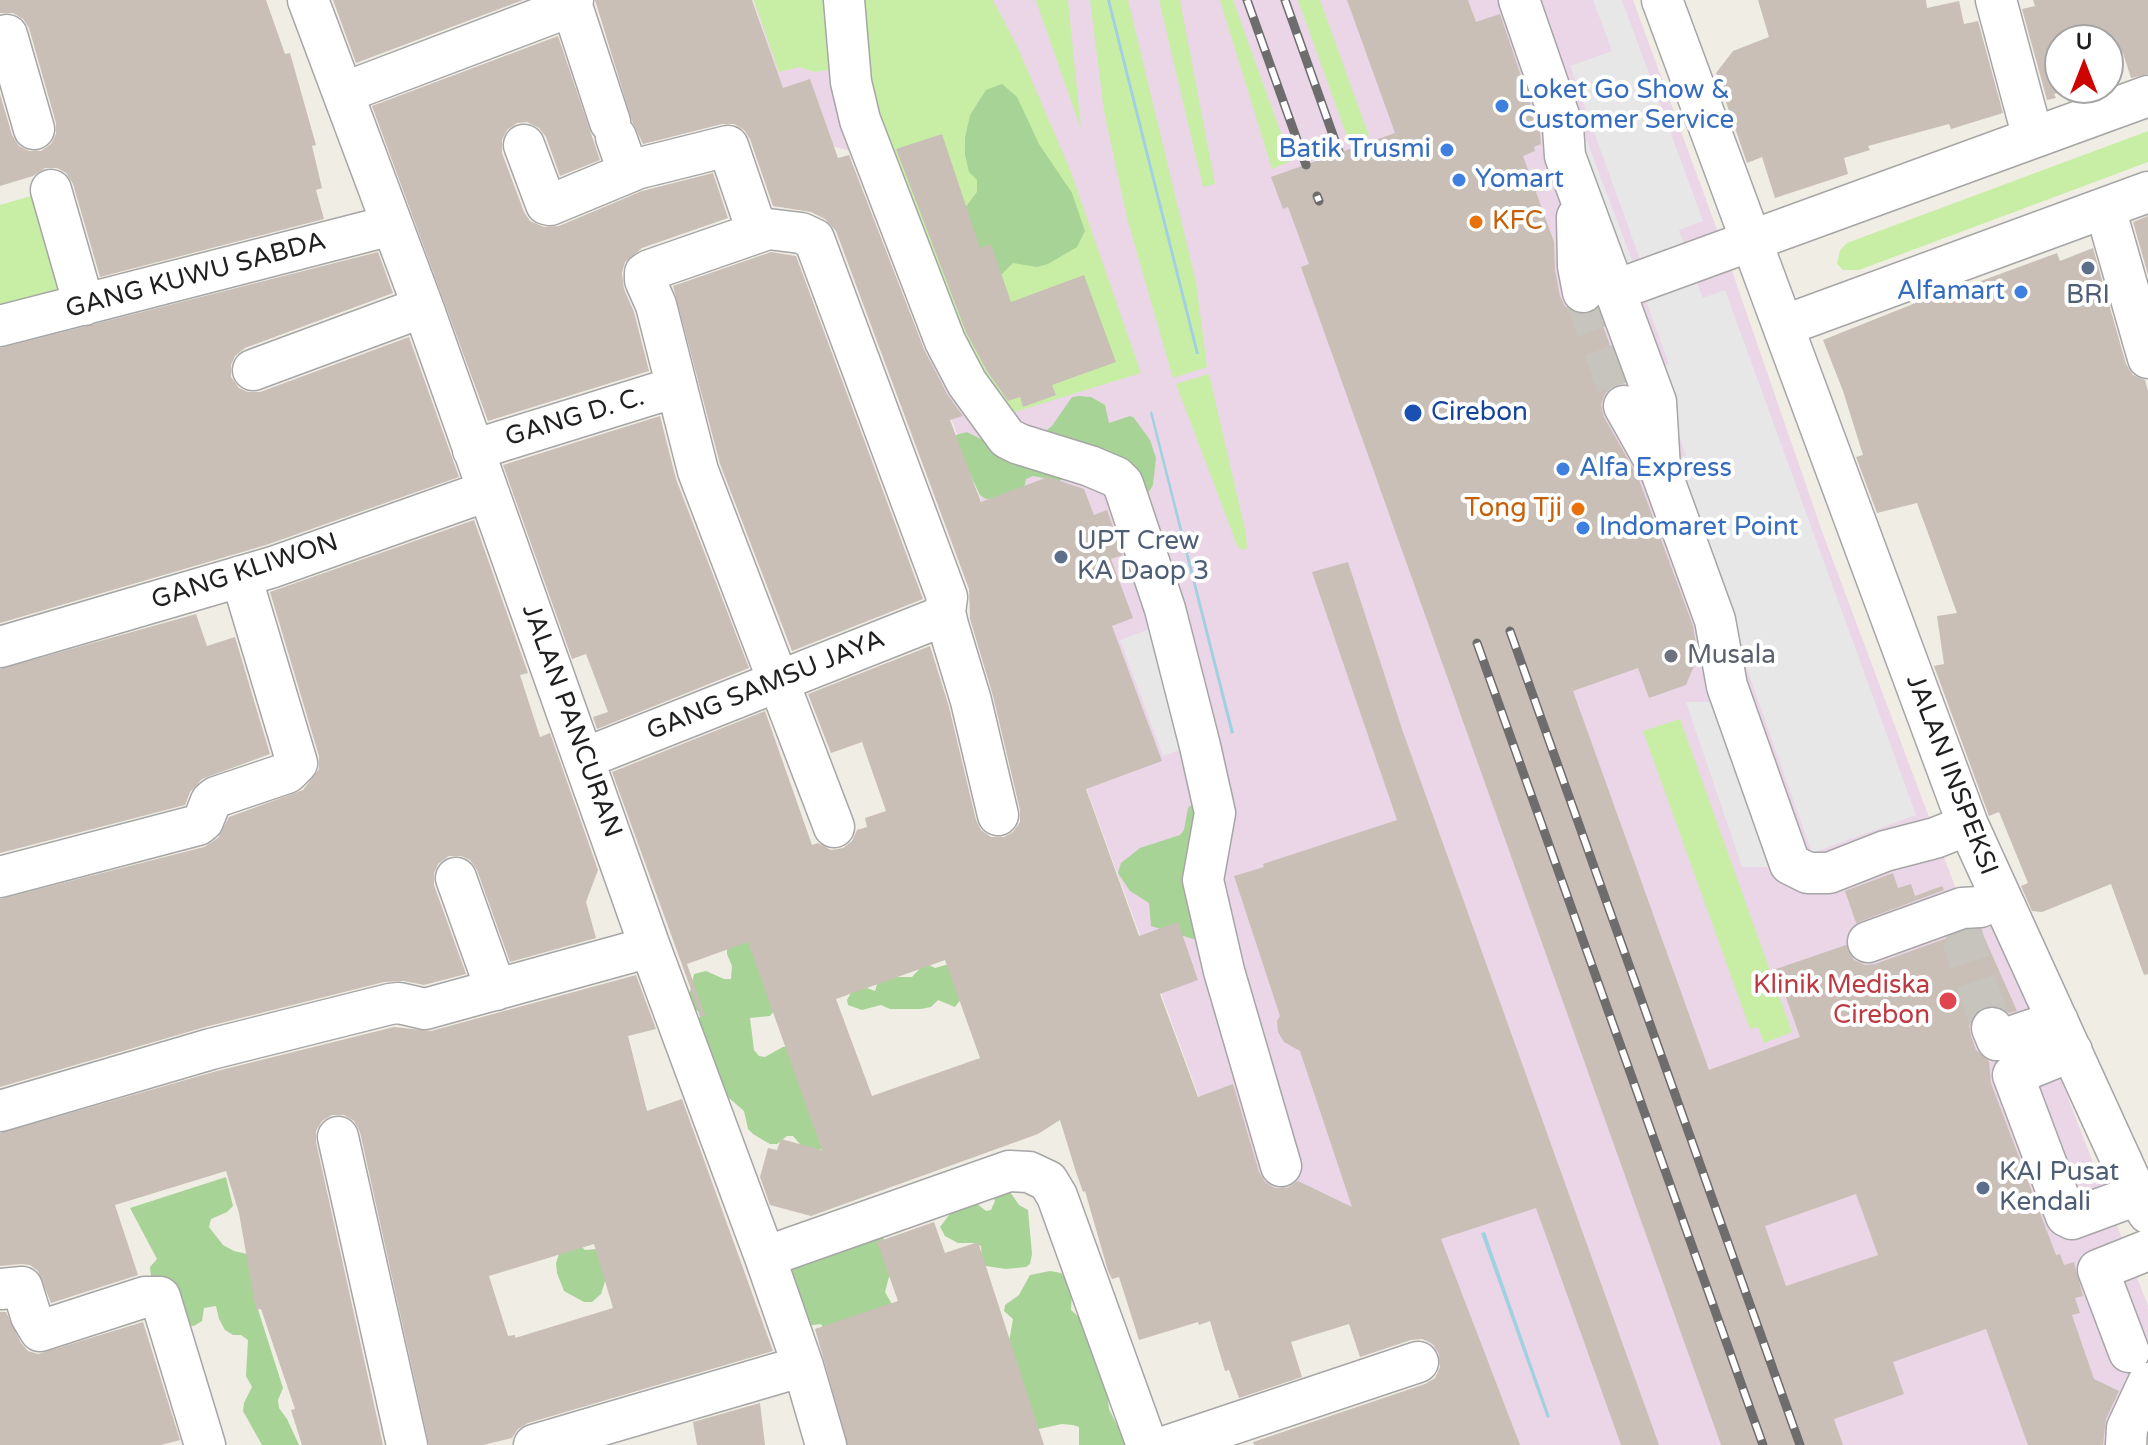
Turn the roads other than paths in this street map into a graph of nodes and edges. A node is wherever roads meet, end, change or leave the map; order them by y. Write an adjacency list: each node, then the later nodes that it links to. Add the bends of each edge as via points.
1 (308, 0): 10 (street, JALAN PANCURAN)
2 (844, 0): 50 (street, via 860,120 945,341 967,383 1007,438 1090,466 1123,484 1165,609 1200,746 1215,813 1203,880)
3 (1519, 0): 9 (street)
4 (1547, 0): 9 (street)
5 (1662, 0): 19 (street, JALAN INSPEKSI)
6 (1996, 0): 12 (street)
7 (572, 3): 10 (street); 13 (street)
8 (0, 37): 21 (street, via 7,35)
9 (1535, 48): 20 (street, via 1563,127 1565,156)
10 (343, 93): 17 (street, JALAN PANCURAN)
11 (2148, 96): 12 (street)
12 (2033, 138): 19 (street)
13 (619, 143): 14 (street, via 550,205); 18 (street, via 728,146)
14 (524, 145)
15 (2148, 192): 16 (street)
16 (2105, 208): 24 (street); 25 (street)
17 (392, 225): 21 (street, GANG KUWU SABDA); 22 (street, JALAN PANCURAN)
18 (757, 231): 27 (street, via 645,273); 33 (street, via 801,233 814,239 947,597)
19 (1750, 240): 20 (street); 24 (street, JALAN INSPEKSI)
20 (1600, 291): 30 (street, via 1656,402)
21 (84, 305): 23 (street, GANG KUWU SABDA)
22 (423, 307): 26 (street); 29 (street, JALAN PANCURAN)
23 (0, 326)
24 (1783, 326): 39 (street, JALAN INSPEKSI)
25 (2148, 358)
26 (253, 370)
27 (676, 387): 29 (street, GANG D. C.); 35 (street, via 698,471)
28 (1624, 406): 30 (street)
29 (473, 450): 31 (street, JALAN PANCURAN)
30 (1660, 469): 39 (street, via 1715,620 1727,686 1790,864 1823,875)
31 (487, 491): 32 (street, GANG KLIWON); 36 (street, JALAN PANCURAN)
32 (241, 576): 34 (street, GANG KLIWON); 40 (street, via 297,763 287,773 216,797 198,825)
33 (945, 612): 35 (street, GANG SAMSU JAYA); 37 (street)
34 (0, 647)
35 (778, 682): 36 (street, GANG SAMSU JAYA); 38 (street)
36 (585, 758): 43 (street, JALAN PANCURAN)
37 (998, 815)
38 (834, 827)
39 (1951, 832): 42 (street, JALAN INSPEKSI)
40 (0, 877)
41 (456, 878): 45 (street)
42 (1979, 921): 44 (street, via 1962,908); 47 (street, JALAN INSPEKSI)
43 (650, 947): 45 (street); 53 (street, JALAN PANCURAN)
44 (1860, 948)
45 (496, 990): 48 (street, via 425,1009 390,1004)
46 (1992, 1028): 47 (street, via 1997,1040)
47 (2065, 1036): 51 (street, JALAN INSPEKSI); 51 (street, via 2013,1075 2066,1216 2072,1219)
48 (0, 1111)
49 (338, 1137): 60 (street)
50 (1281, 1166)
51 (2140, 1188)
52 (2148, 1250): 57 (street, via 2098,1270)
53 (765, 1257): 56 (street, JALAN PANCURAN); 62 (street, via 1009,1171 1048,1181)
54 (0, 1289): 59 (street, via 22,1287 40,1331 145,1297 160,1297)
55 (1418, 1362): 63 (street)
56 (803, 1366): 58 (street); 61 (street, JALAN PANCURAN)
57 (2138, 1367): 64 (street)
58 (547, 1443)
59 (205, 1445)
60 (407, 1445)
61 (826, 1445)
62 (1147, 1445)
63 (1170, 1445)
64 (2126, 1445)

